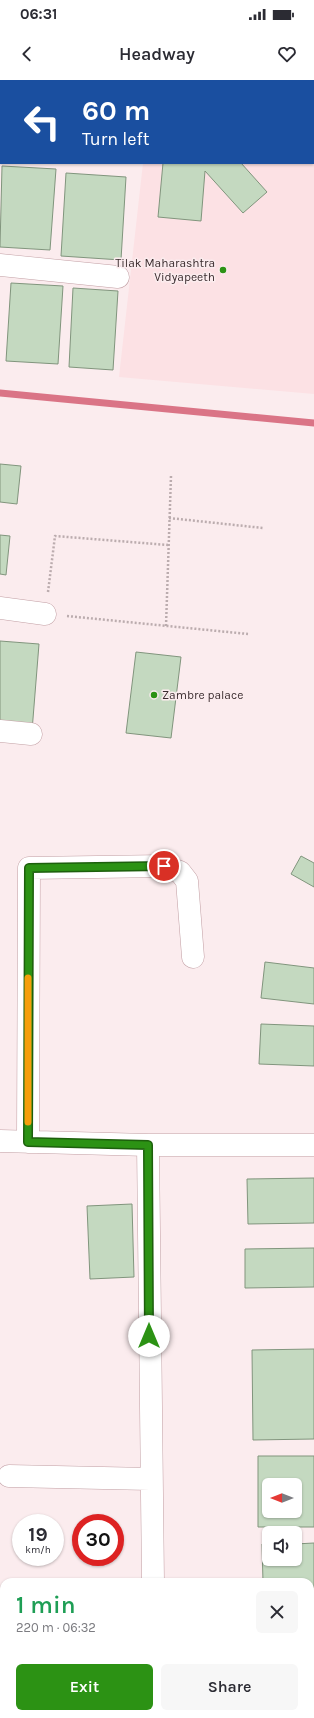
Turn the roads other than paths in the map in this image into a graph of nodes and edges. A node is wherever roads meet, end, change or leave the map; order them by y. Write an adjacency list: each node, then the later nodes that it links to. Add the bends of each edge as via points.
1 (0, 265): 2 (street)
2 (118, 277)
3 (0, 608): 4 (street)
4 (45, 614)
5 (0, 731): 6 (street)
6 (31, 734)
7 (192, 957): 9 (street, via 186,881 180,872 164,866 29,868)
8 (0, 1141): 9 (street)
9 (28, 1142): 10 (street)
10 (148, 1145): 11 (street); 13 (street)
11 (314, 1145)
12 (9, 1476): 13 (street)
13 (150, 1479): 14 (street)
14 (153, 1578)

